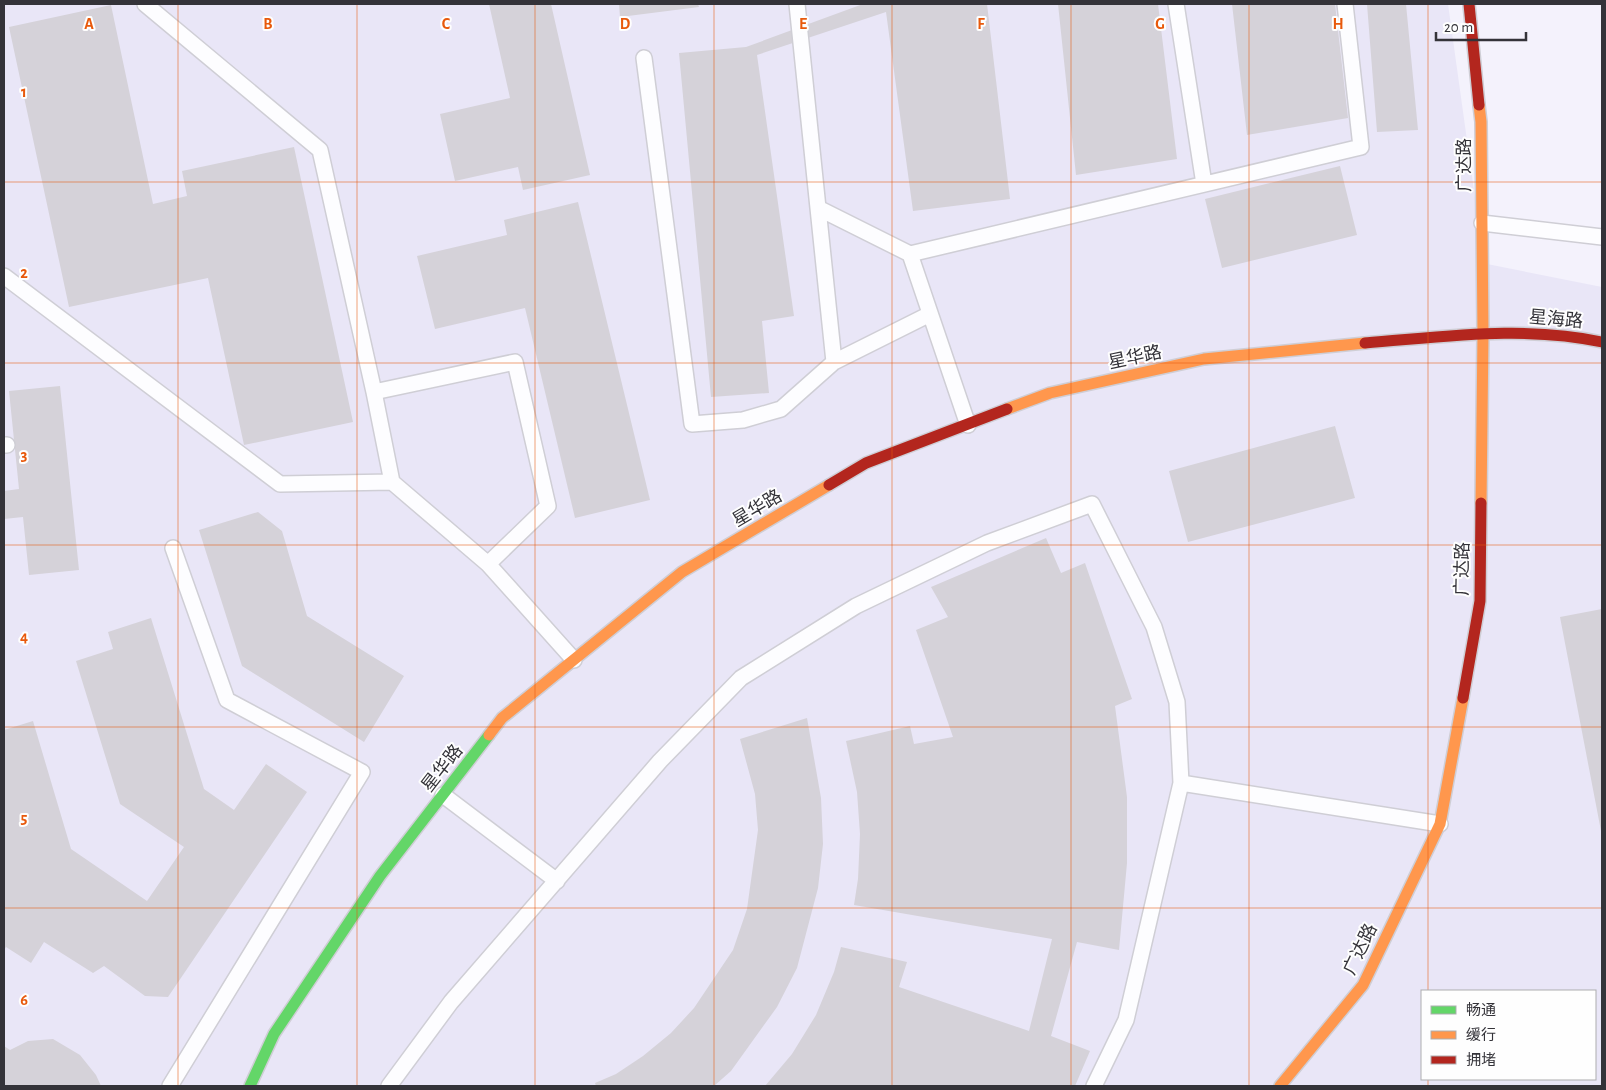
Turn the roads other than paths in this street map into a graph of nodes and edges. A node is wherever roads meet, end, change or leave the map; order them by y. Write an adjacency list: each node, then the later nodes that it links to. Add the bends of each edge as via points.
1 (145, 4): 18 (lane, via 320,150)
2 (798, 4): 8 (lane)
3 (1176, 4): 7 (lane)
4 (1345, 4): 7 (lane, via 1361,147)
5 (1469, 4): 9 (street, 广达路, via 1481,122)
6 (644, 58): 17 (lane, via 692,424 743,420 781,408)
7 (1204, 184): 11 (lane)
8 (818, 208): 11 (lane); 17 (lane)
9 (1482, 222): 10 (lane); 15 (street, 广达路)
10 (1602, 238)
11 (910, 254): 13 (lane)
12 (4, 276): 20 (lane, via 280,484)
13 (930, 314): 17 (lane); 19 (lane)
14 (1508, 332): 15 (street, 星华路); 16 (street, 星海路)
15 (1483, 334): 19 (street, 星华路, via 1335,345 1204,360 1050,393); 26 (street, 广达路, via 1480,601)
16 (1602, 342)
17 (834, 362)
18 (374, 392): 20 (lane); 22 (lane, via 515,362 548,506)
19 (968, 425): 23 (street, 星华路, via 866,463 691,567)
20 (392, 482): 22 (lane)
21 (173, 548): 28 (lane, via 227,700 362,772)
22 (488, 564): 23 (lane)
23 (574, 660): 25 (street, 星华路, via 502,718)
24 (1180, 783): 26 (lane); 27 (lane, via 1176,702 1154,627 1092,504 987,542 856,606 741,678 660,761); 31 (lane, via 1126,1020)
25 (443, 795): 27 (lane); 29 (street, 星华路, via 380,876 274,1034)
26 (1440, 824): 32 (street, 广达路, via 1363,985)
27 (557, 881): 30 (lane, via 452,1002)
28 (170, 1086)
29 (250, 1086)
30 (389, 1086)
31 (1094, 1086)
32 (1280, 1086)

